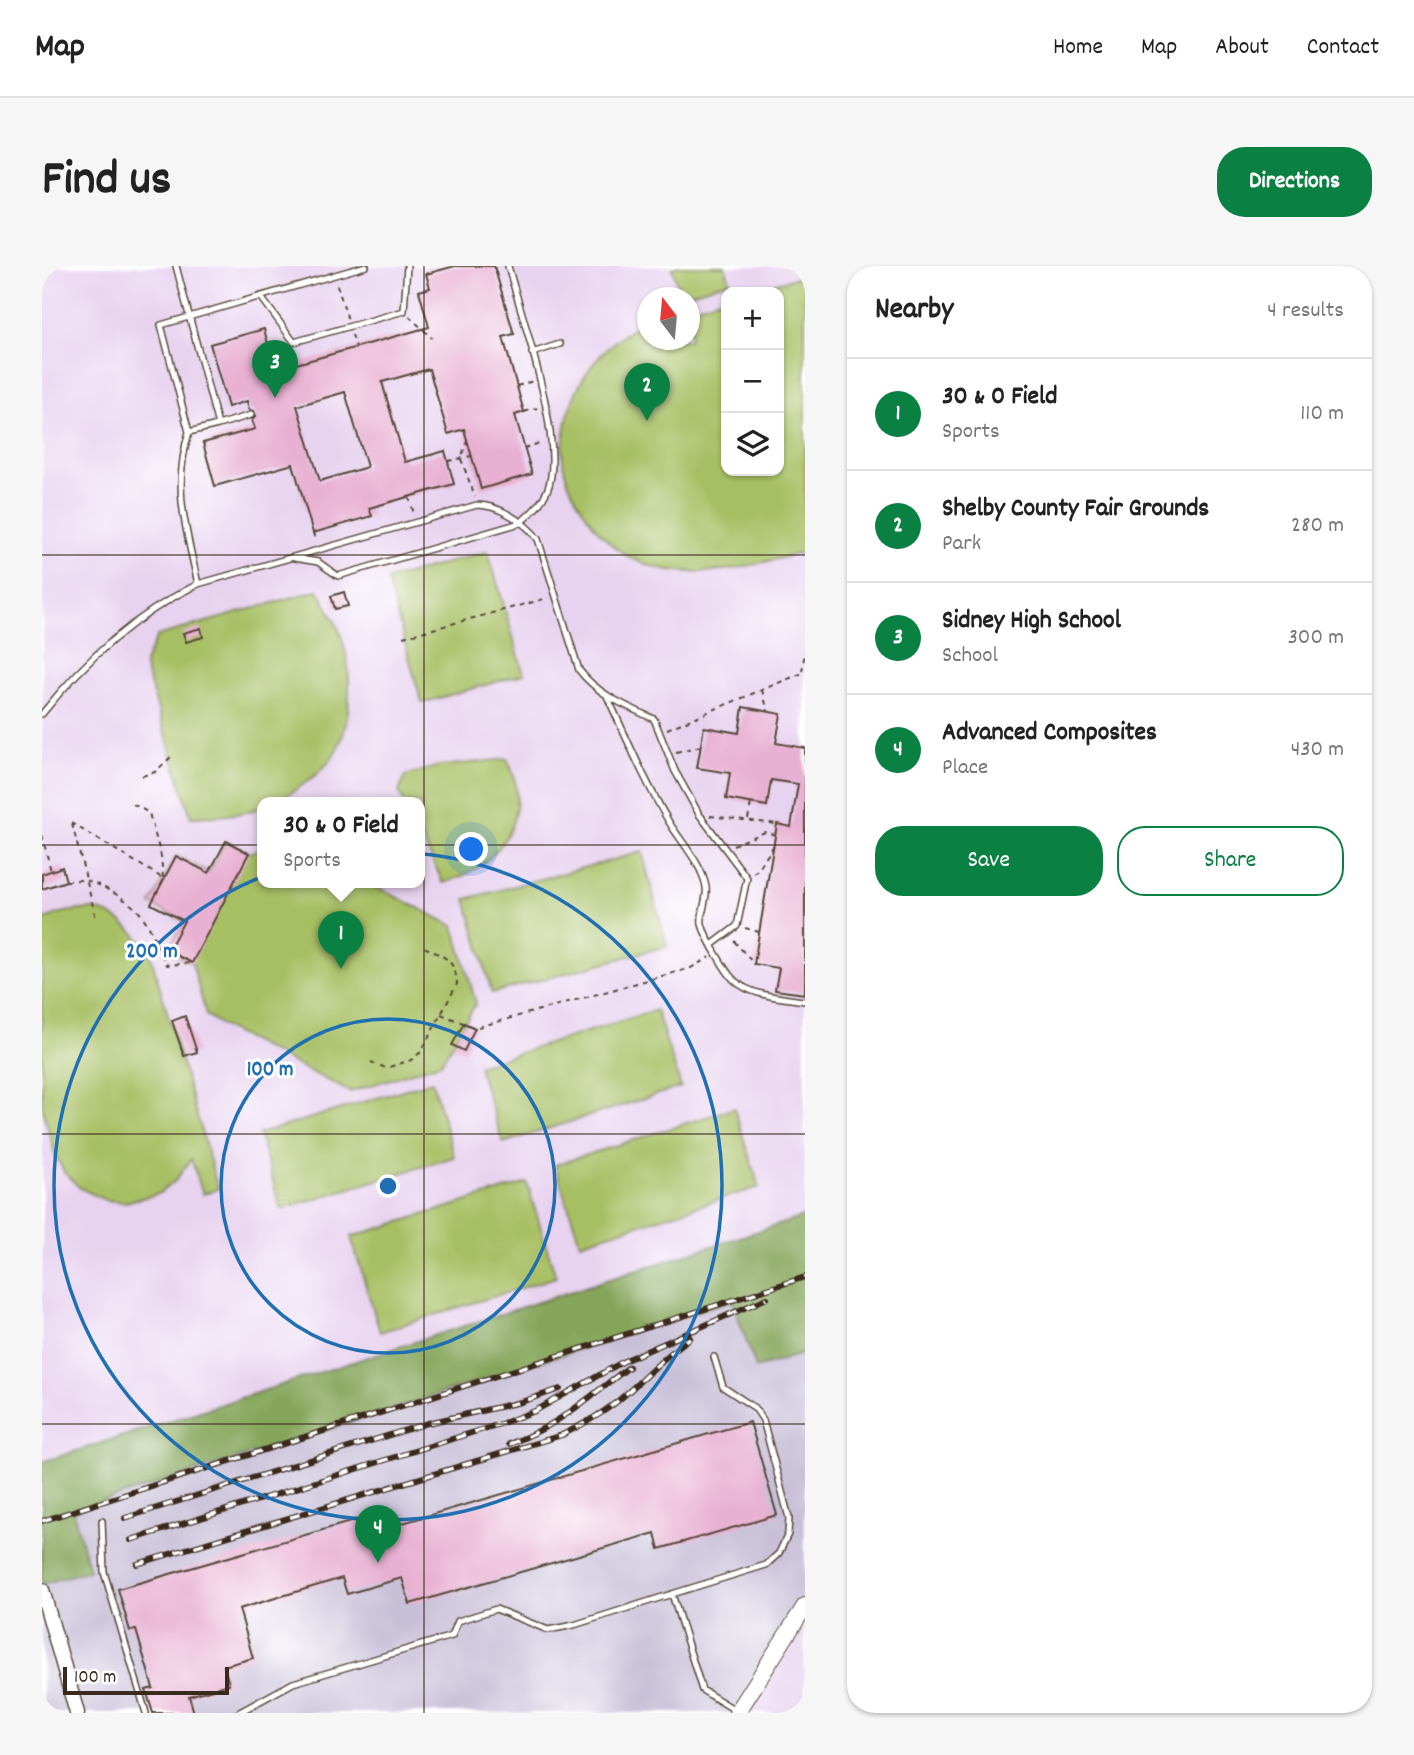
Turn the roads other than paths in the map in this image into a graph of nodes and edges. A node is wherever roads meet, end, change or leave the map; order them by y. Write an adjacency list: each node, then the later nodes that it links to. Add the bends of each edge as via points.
1 (176, 266): 6 (lane)
2 (366, 266): 5 (lane)
3 (407, 266): 5 (lane, via 404,311 295,342)
4 (508, 266): 8 (lane)
5 (261, 297): 6 (lane)
6 (190, 317): 10 (lane); 11 (lane, via 161,325)
7 (560, 345): 8 (lane)
8 (532, 353): 12 (lane, via 552,439 553,468 538,508)
9 (251, 415): 10 (lane)
10 (218, 425): 11 (lane)
11 (190, 432): 14 (lane, via 180,472 180,496)
12 (520, 523): 13 (lane, via 492,505 477,505); 13 (lane, via 338,576 318,562); 15 (lane, via 538,539 579,670)
13 (291, 557): 14 (lane)
14 (198, 583): 16 (lane, via 170,597 107,643)
15 (607, 696): 17 (lane, via 640,769 699,869 706,887 701,922); 17 (lane, via 654,719 699,814 747,878 737,926)
16 (42, 714)
17 (713, 944): 18 (lane, via 735,982 772,996)
18 (805, 1001)
19 (714, 1357): 22 (lane, via 723,1387 755,1408 763,1420 789,1518 788,1534 779,1553 766,1565)
20 (102, 1521): 25 (lane, via 104,1572)
21 (42, 1590): 24 (street)
22 (672, 1594): 26 (lane, via 548,1630 496,1609 458,1620 452,1636 293,1683); 27 (lane, via 702,1690)
23 (805, 1606): 27 (main road)
24 (77, 1713)
25 (146, 1713)
26 (238, 1713)
27 (738, 1713)

